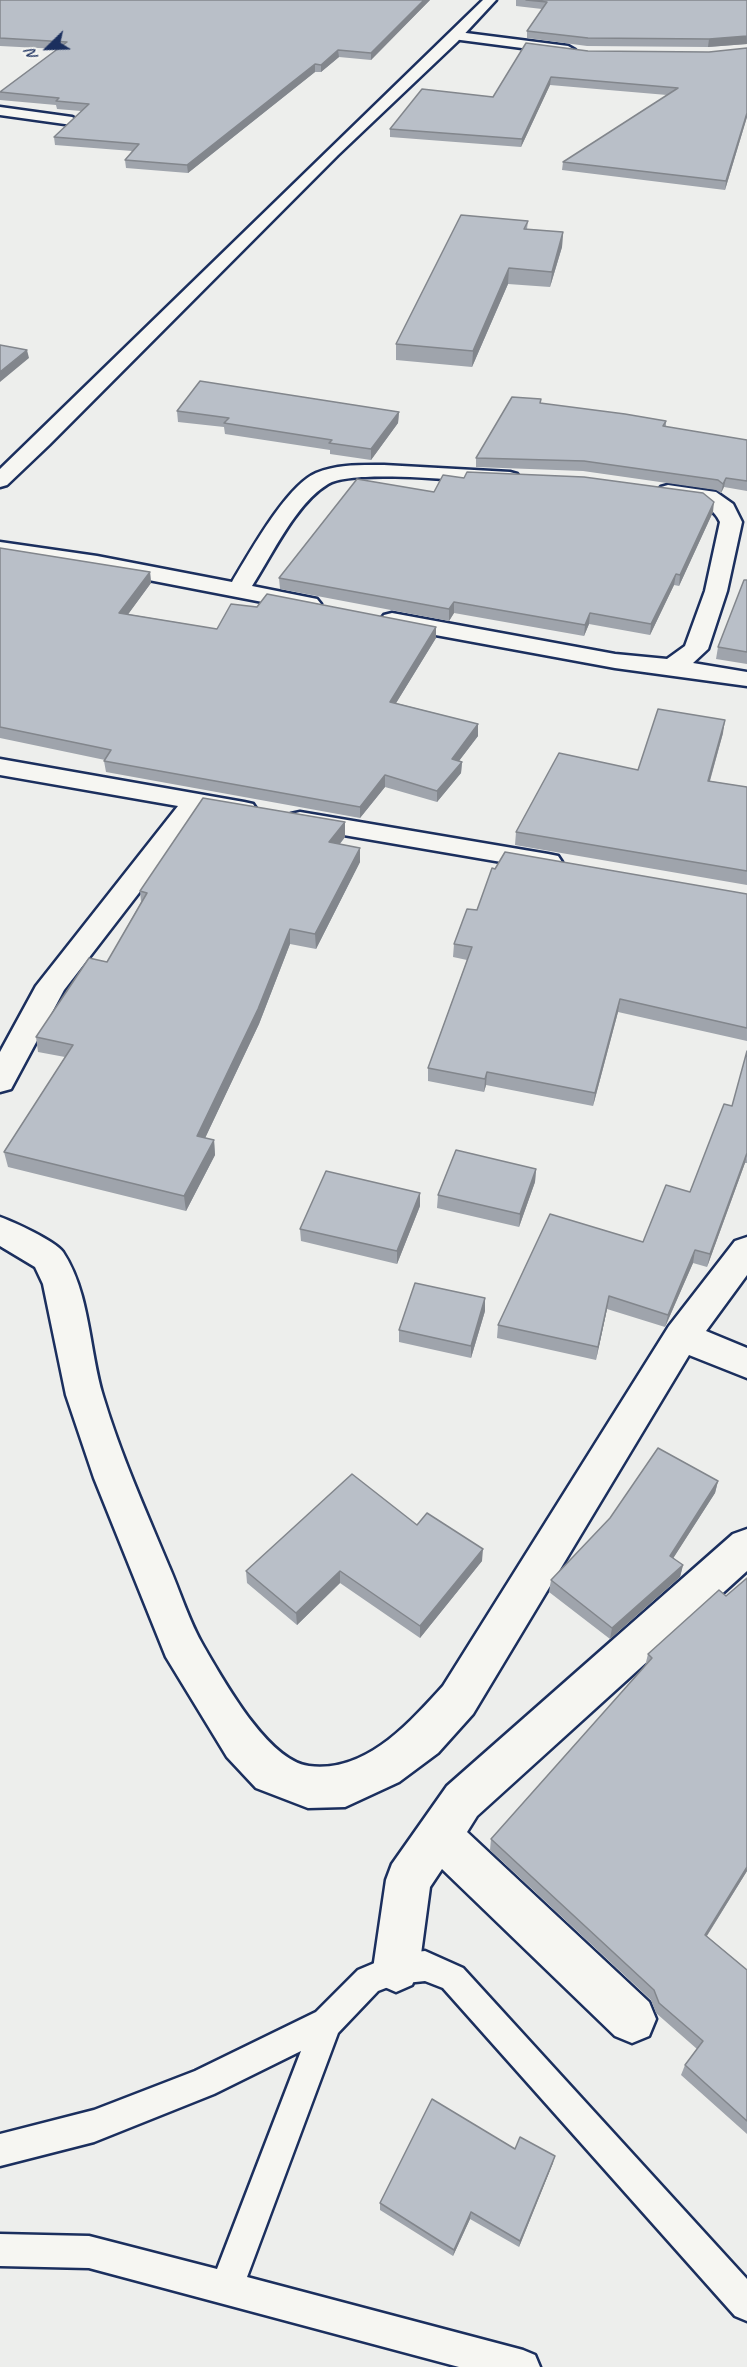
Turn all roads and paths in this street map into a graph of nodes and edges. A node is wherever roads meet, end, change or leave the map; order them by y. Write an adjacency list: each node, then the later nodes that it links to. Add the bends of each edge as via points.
1 (490, 0): 2 (street)
2 (458, 36): 3 (street); 7 (street, via 334,152)
3 (587, 52)
4 (0, 111): 5 (street)
5 (72, 121)
6 (526, 478): 10 (street, via 358,471 322,478 302,495)
7 (0, 481)
8 (651, 488): 13 (street, via 708,497 725,509 731,522 716,591 696,649)
9 (0, 549): 10 (street, via 97,562)
10 (237, 592): 11 (street)
11 (329, 608)
12 (376, 617): 13 (street, via 615,662)
13 (672, 667): 14 (street)
14 (747, 679)
15 (0, 767): 16 (street)
16 (196, 801): 17 (street); 18 (street, via 51,986)
17 (571, 866)
18 (0, 1081)
19 (0, 1230): 21 (street, via 49,1259 60,1284 84,1395 113,1478 188,1657 242,1743 271,1773 308,1787 345,1786 384,1768 423,1739 458,1700)
20 (747, 1250): 21 (street)
21 (682, 1336): 22 (street)
22 (747, 1364)
23 (747, 1546): 24 (street, via 462,1801)
24 (438, 1835): 25 (street, via 408,1880); 26 (street)
25 (396, 1969): 27 (lane, via 368,1980); 31 (lane, via 425,1966 453,1978)
26 (632, 2019)
27 (327, 2023): 28 (lane, via 203,2083 105,2122); 30 (lane)
28 (0, 2150)
29 (0, 2250): 30 (lane, via 89,2252)
30 (227, 2287): 32 (lane)
31 (747, 2304)
32 (523, 2367)

